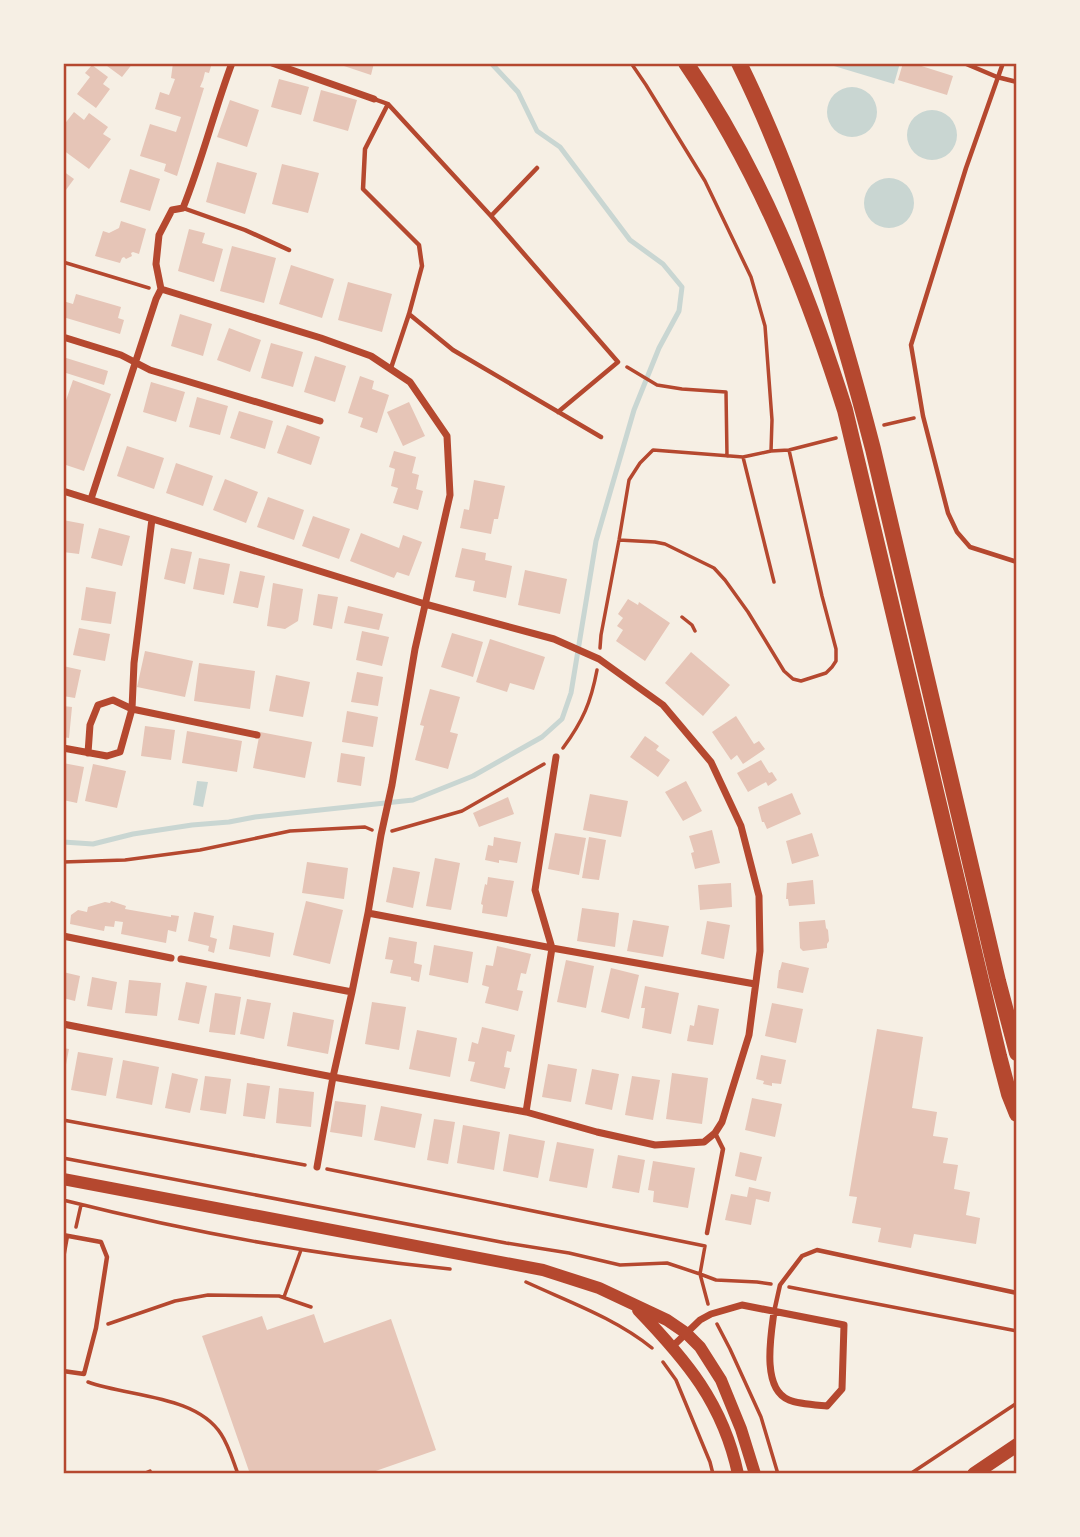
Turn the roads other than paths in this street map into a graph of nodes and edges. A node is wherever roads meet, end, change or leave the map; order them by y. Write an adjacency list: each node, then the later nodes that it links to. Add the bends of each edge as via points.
1 (232, 63): 12 (street)
2 (272, 63): 9 (street)
3 (686, 63): 44 (highway, via 745,160 783,239 829,359 857,456 990,1021)
4 (739, 63): 41 (highway, via 815,252 862,405)
5 (964, 63): 7 (lane)
6 (1003, 63): 7 (lane)
7 (998, 77): 8 (lane); 26 (lane, via 911,345 923,416 957,532 970,547)
8 (1017, 82)
9 (374, 99): 10 (lane)
10 (388, 104): 13 (lane); 16 (lane, via 365,149 363,189 419,245 422,266)
11 (537, 168): 13 (lane)
12 (183, 208): 14 (lane); 15 (street, via 172,209 159,235 156,264)
13 (491, 216): 20 (lane, via 618,362)
14 (289, 250)
15 (161, 289): 18 (street); 19 (street, via 321,338)
16 (409, 314): 19 (lane); 20 (lane, via 453,350)
17 (63, 337): 18 (street)
18 (136, 364): 21 (street); 24 (street)
19 (391, 368): 27 (street, via 410,382 447,436 450,495)
20 (558, 412): 22 (lane)
21 (320, 421)
22 (601, 437)
23 (63, 491): 24 (street)
24 (91, 499): 25 (street)
25 (152, 520): 27 (street); 28 (street)
26 (1017, 562)
27 (425, 604): 33 (street); 38 (street, via 589,653 663,705 711,762 741,826 759,896)
28 (132, 709): 29 (street); 31 (street, via 120,752 107,756); 31 (street, via 113,700 98,705 90,725)
29 (257, 735)
30 (63, 748): 31 (street)
31 (88, 753)
32 (556, 757): 35 (street, via 535,890)
33 (368, 912): 35 (street); 39 (street)
34 (63, 936): 36 (street)
35 (552, 948): 38 (street); 43 (street)
36 (171, 958)
37 (181, 959): 39 (street)
38 (755, 984): 45 (street, via 749,1035)
39 (352, 992): 42 (street)
40 (63, 1024): 42 (street)
41 (1017, 1053)
42 (333, 1077): 43 (street); 46 (street)
43 (526, 1112): 45 (street, via 655,1145 704,1142)
44 (1017, 1114)
45 (715, 1133): 48 (lane, via 723,1149)
46 (317, 1167)
47 (63, 1179): 52 (main road, via 542,1270 599,1287)
48 (706, 1233)
49 (65, 1236): 50 (lane); 56 (lane, via 100,1242 107,1257 84,1374)
50 (63, 1258)
51 (1017, 1293): 53 (lane, via 817,1250 802,1256 779,1285)
52 (632, 1304): 54 (main road); 55 (main road)
53 (774, 1312): 53 (street, via 769,1359 774,1387 787,1400 827,1406 842,1389 844,1325); 54 (street, via 742,1305 711,1314)
54 (686, 1333): 55 (street); 59 (main road, via 721,1380)
55 (673, 1346): 58 (main road, via 702,1384)
56 (63, 1371)
57 (1017, 1446): 60 (main road)
58 (738, 1474)
59 (755, 1474)
60 (974, 1474)

